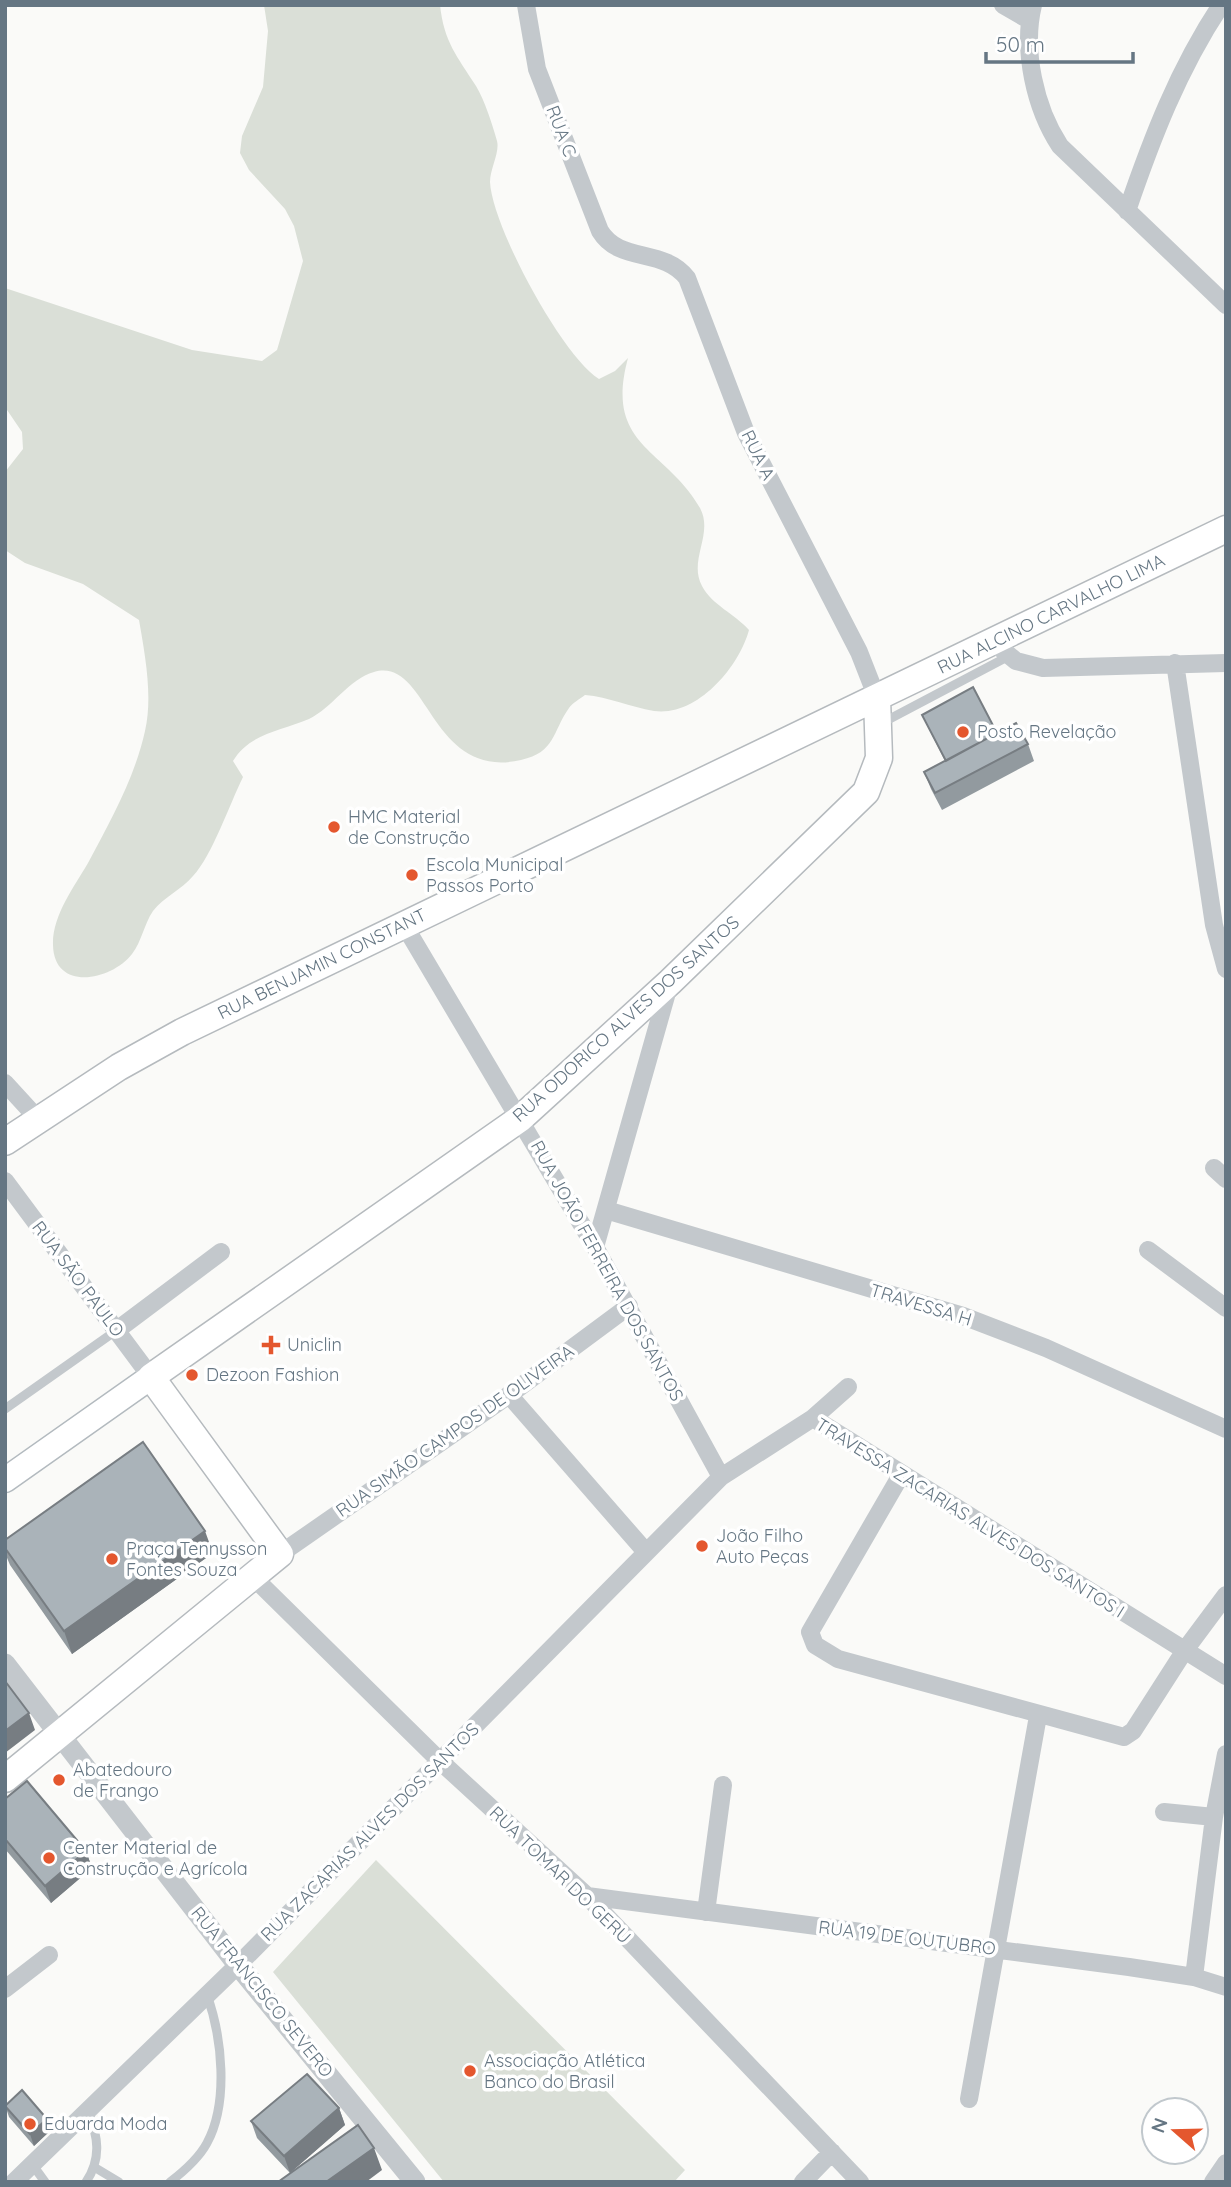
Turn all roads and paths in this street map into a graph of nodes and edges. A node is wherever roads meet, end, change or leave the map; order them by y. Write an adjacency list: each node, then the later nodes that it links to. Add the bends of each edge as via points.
1 (526, 5): 6 (street, RUA C, via 537,69 600,230)
2 (1003, 5): 4 (street)
3 (1221, 5): 5 (street, via 1176,82)
4 (1031, 13): 5 (street, via 1031,57 1050,131 1073,160)
5 (1127, 211): 7 (street)
6 (616, 247): 12 (street, RUA A, via 673,263 687,278 747,433 859,652)
7 (1226, 305)
8 (1226, 529): 9 (main road, RUA ALCINO CARVALHO LIMA)
9 (1001, 649): 10 (street, via 1027,666 1043,668); 12 (main road, RUA ALCINO CARVALHO LIMA)
10 (1175, 663): 11 (street); 14 (street, via 1214,925)
11 (1226, 663)
12 (879, 711): 13 (main road, RUA BENJAMIN CONSTANT); 15 (main road, RUA ODORICO ALVES DOS SANTOS, via 879,758 866,792)
13 (403, 923): 17 (street, RUA JOÃO FERREIRA DOS SANTOS); 18 (main road, RUA BENJAMIN CONSTANT, via 182,1032)
14 (1226, 969)
15 (670, 982): 17 (main road, RUA ODORICO ALVES DOS SANTOS); 21 (street)
16 (5, 1083): 18 (street)
17 (521, 1118): 22 (street, RUA JOÃO FERREIRA DOS SANTOS); 28 (main road, RUA ODORICO ALVES DOS SANTOS)
18 (38, 1119): 19 (main road, RUA BENJAMIN CONSTANT)
19 (5, 1142)
20 (5, 1181): 27 (street, RUA SÃO PAULO)
21 (606, 1210): 22 (street); 33 (street, TRAVESSA H, via 963,1316)
22 (596, 1247): 25 (street, RUA JOÃO FERREIRA DOS SANTOS)
23 (1148, 1250): 26 (street)
24 (221, 1252): 27 (street)
25 (629, 1306): 30 (street, RUA SIMÃO CAMPOS DE OLIVEIRA); 35 (street, RUA JOÃO FERREIRA DOS SANTOS)
26 (1226, 1308)
27 (117, 1331): 28 (street, RUA SÃO PAULO); 31 (lane)
28 (151, 1377): 36 (main road); 38 (main road)
29 (848, 1387): 32 (street)
30 (509, 1395): 37 (street); 38 (street, RUA SIMÃO CAMPOS DE OLIVEIRA)
31 (5, 1409)
32 (813, 1418): 34 (street, TRAVESSA ZACARIAS ALVES DOS SANTOS I); 35 (street, TRAVESSA ZACARIAS ALVES DOS SANTOS I)
33 (1226, 1429)
34 (901, 1475): 41 (street, TRAVESSA ZACARIAS ALVES DOS SANTOS I); 44 (street, via 815,1619 810,1632 815,1645 838,1659)
35 (721, 1477): 37 (street, RUA ZACARIAS ALVES DOS SANTOS)
36 (5, 1480)
37 (646, 1552): 47 (street, RUA ZACARIAS ALVES DOS SANTOS)
38 (280, 1554): 39 (main road)
39 (252, 1576): 45 (main road); 47 (street, RUA TOMAR DO GERU)
40 (1226, 1595): 41 (street)
41 (1185, 1650): 43 (street, TRAVESSA ZACARIAS ALVES DOS SANTOS I); 44 (street, via 1129,1735 1118,1737)
42 (5, 1664): 45 (street)
43 (1226, 1676)
44 (1038, 1716): 55 (street)
45 (60, 1734): 48 (main road); 57 (street, RUA FRANCISCO SEVERO)
46 (1226, 1754): 51 (street)
47 (441, 1762): 53 (street, RUA TOMAR DO GERU); 57 (street, RUA ZACARIAS ALVES DOS SANTOS)
48 (5, 1779)
49 (723, 1785): 54 (street)
50 (1164, 1812): 51 (street)
51 (1214, 1817): 52 (street)
52 (1219, 1839): 58 (street)
53 (587, 1896): 54 (street, RUA 19 DE OUTUBRO); 64 (street, RUA TOMAR DO GERU)
54 (706, 1912): 55 (street, RUA 19 DE OUTUBRO)
55 (996, 1949): 58 (street, RUA 19 DE OUTUBRO); 62 (street)
56 (49, 1955): 60 (street)
57 (239, 1965): 61 (street, RUA ZACARIAS ALVES DOS SANTOS); 73 (street, RUA FRANCISCO SEVERO)
58 (1194, 1977): 59 (street, RUA 19 DE OUTUBRO)
59 (1226, 1987)
60 (5, 1989)
61 (207, 1995): 63 (street, RUA ZACARIAS ALVES DOS SANTOS); 72 (lane, via 219,2028 221,2086 207,2143)
62 (969, 2099)
63 (88, 2110): 66 (street, RUA ZACARIAS ALVES DOS SANTOS); 67 (lane, via 98,2138)
64 (832, 2152): 74 (street); 75 (street, RUA TOMAR DO GERU)
65 (1226, 2163): 76 (street)
66 (32, 2164): 68 (street, RUA ZACARIAS ALVES DOS SANTOS); 69 (lane)
67 (94, 2167): 70 (lane); 71 (lane)
68 (14, 2182)
69 (45, 2182)
70 (86, 2182)
71 (119, 2182)
72 (170, 2182)
73 (415, 2182)
74 (803, 2182)
75 (860, 2182)
76 (1213, 2182)

